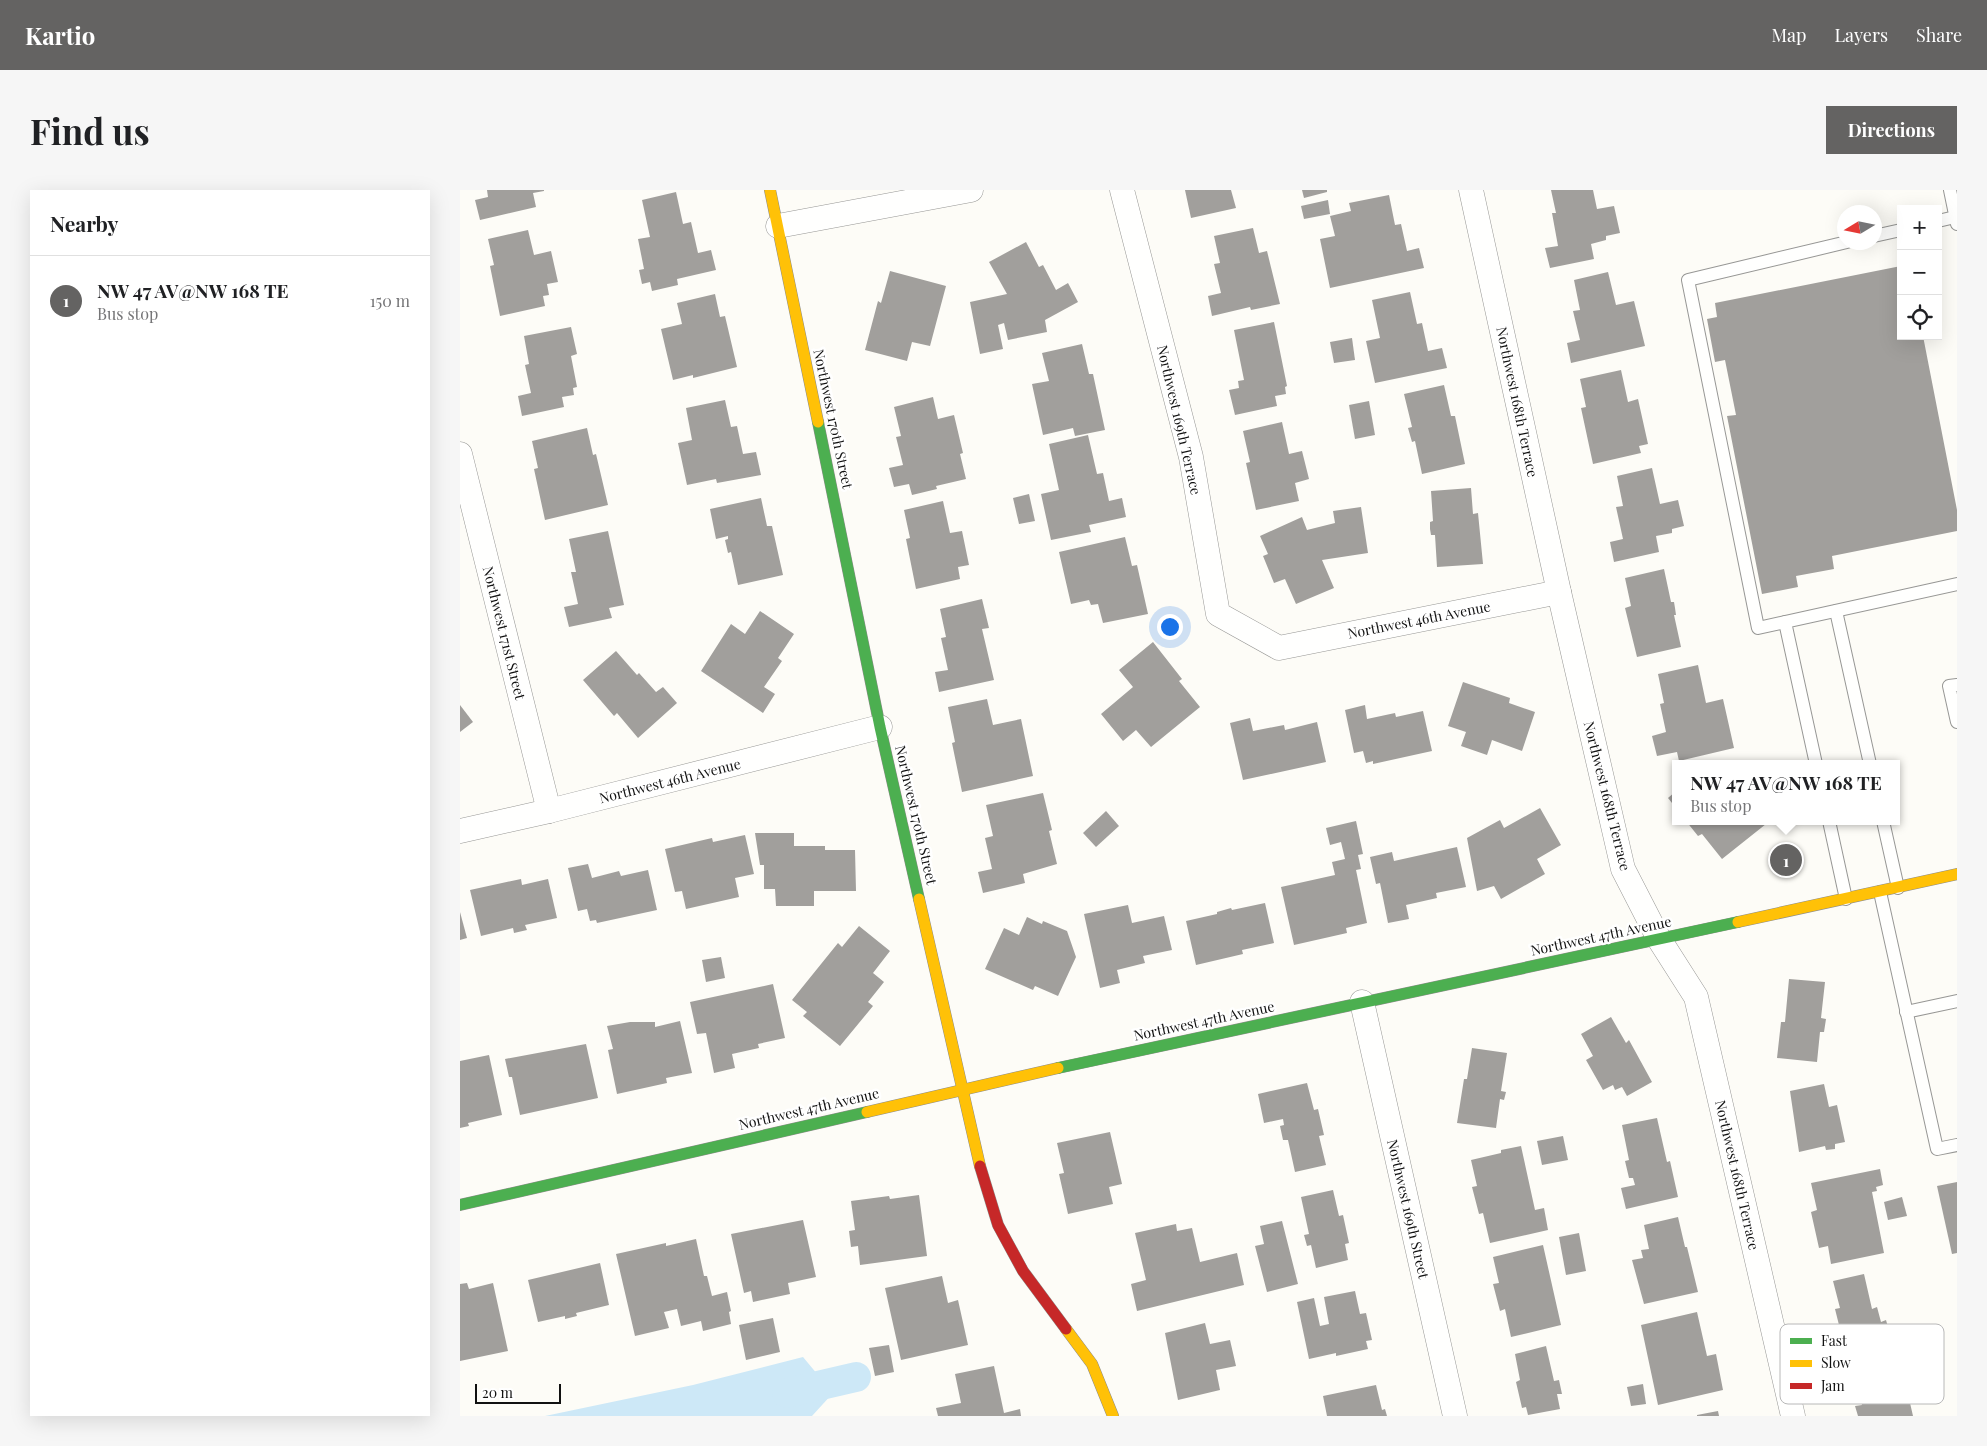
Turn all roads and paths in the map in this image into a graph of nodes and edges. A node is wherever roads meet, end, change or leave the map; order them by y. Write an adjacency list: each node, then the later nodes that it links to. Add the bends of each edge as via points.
1 (770, 190): 8 (main road, Northwest 170th Street)
2 (971, 190): 8 (street)
3 (1122, 190): 17 (street, Northwest 169th Terrace, via 1191,457 1218,614)
4 (1470, 190): 14 (street, Northwest 168th Terrace)
5 (1950, 190): 6 (lane)
6 (1956, 220): 7 (lane)
7 (1942, 221)
8 (778, 226): 20 (main road, Northwest 170th Street)
9 (1897, 231): 10 (lane)
10 (1882, 234)
11 (1837, 244): 16 (lane, via 1688,280 1758,628)
12 (461, 461): 23 (street, Northwest 171st Street)
13 (1957, 584): 15 (lane)
14 (1559, 592): 17 (street, Northwest 46th Avenue); 31 (street, Northwest 168th Terrace, via 1623,869)
15 (1836, 611): 16 (lane); 22 (lane)
16 (1784, 622): 21 (lane)
17 (1279, 648)
18 (1957, 685): 19 (lane, via 1950,686)
19 (1957, 722)
20 (880, 727): 23 (street, Northwest 46th Avenue); 35 (main road, Northwest 170th Street)
21 (1815, 760)
22 (1869, 760)
23 (549, 811): 26 (street, Northwest 46th Avenue)
24 (1830, 825): 30 (lane)
25 (1884, 825): 28 (lane)
26 (460, 831)
27 (1957, 874): 28 (main road, Northwest 47th Avenue)
28 (1898, 888): 29 (main road, Northwest 47th Avenue)
29 (1880, 892): 30 (main road, Northwest 47th Avenue); 34 (lane)
30 (1846, 899): 31 (main road, Northwest 47th Avenue)
31 (1659, 939): 33 (main road, Northwest 47th Avenue); 38 (street, Northwest 168th Terrace, via 1696,997)
32 (1957, 1001): 34 (lane)
33 (1362, 1002): 35 (main road, Northwest 47th Avenue); 40 (street, Northwest 169th Street)
34 (1906, 1012): 36 (lane, via 1938,1149)
35 (962, 1089): 37 (main road, Northwest 47th Avenue); 39 (main road, Northwest 170th Street, via 976,1157 998,1225 1023,1271 1092,1364)
36 (1957, 1145)
37 (460, 1205)
38 (1780, 1364)
39 (1113, 1416)
40 (1455, 1416)

